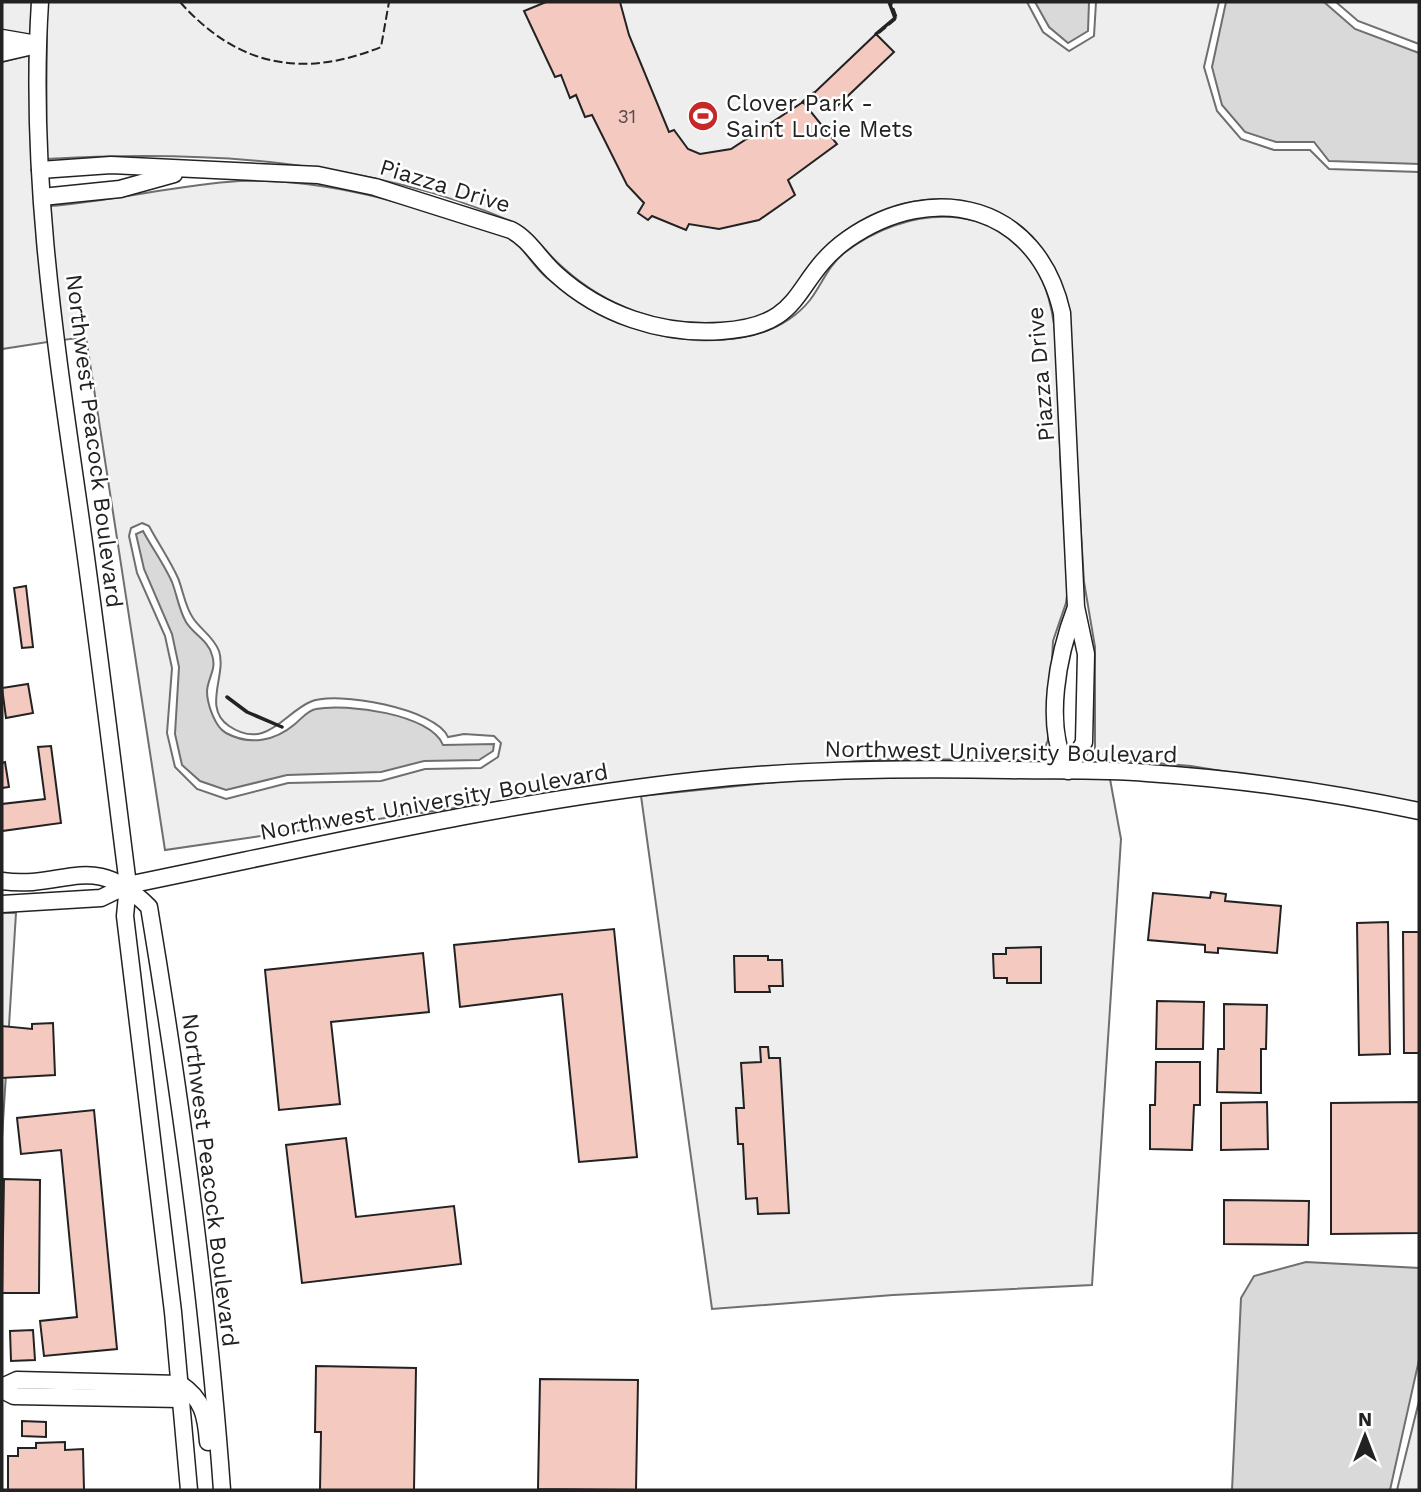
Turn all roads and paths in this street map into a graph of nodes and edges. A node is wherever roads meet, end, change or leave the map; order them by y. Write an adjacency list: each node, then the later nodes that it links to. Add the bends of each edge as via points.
1 (40, 2): 3 (street, Northwest Peacock Boulevard)
2 (2, 38): 3 (street)
3 (37, 45): 4 (street); 5 (street, Northwest Peacock Boulevard)
4 (2, 53)
5 (40, 170): 6 (street, Piazza Drive, via 111,165); 7 (street, Northwest Peacock Boulevard)
6 (187, 171): 7 (street, Piazza Drive, via 120,189); 8 (street, Piazza Drive, via 339,178 471,216 517,233 558,276 605,307 644,324 689,332 747,329 775,319 794,304 834,250 890,217 949,208 989,215 1014,230 1033,250 1051,276 1059,304 1073,489)
7 (41, 197): 12 (street, Northwest Peacock Boulevard, via 55,341)
8 (1076, 607): 9 (street, Piazza Drive, via 1063,643 1058,677 1057,748); 9 (street, Piazza Drive, via 1086,654 1084,742)
9 (1068, 771): 10 (street, Northwest University Boulevard, via 1146,773 1292,789); 12 (street, Northwest University Boulevard, via 882,768 703,780 433,821)
10 (1419, 811)
11 (2, 881): 12 (street, via 97,874)
12 (128, 886): 13 (street, Northwest University Boulevard, via 101,898); 15 (street, Northwest Peacock Boulevard, via 124,912); 18 (street, Northwest Peacock Boulevard, via 150,911 192,1200)
13 (2, 904)
14 (2, 1388): 15 (street, via 16,1380)
15 (181, 1391): 16 (street, Northwest Peacock Boulevard); 17 (street, via 196,1394 204,1409)
16 (189, 1490)
17 (212, 1490)
18 (222, 1490)

